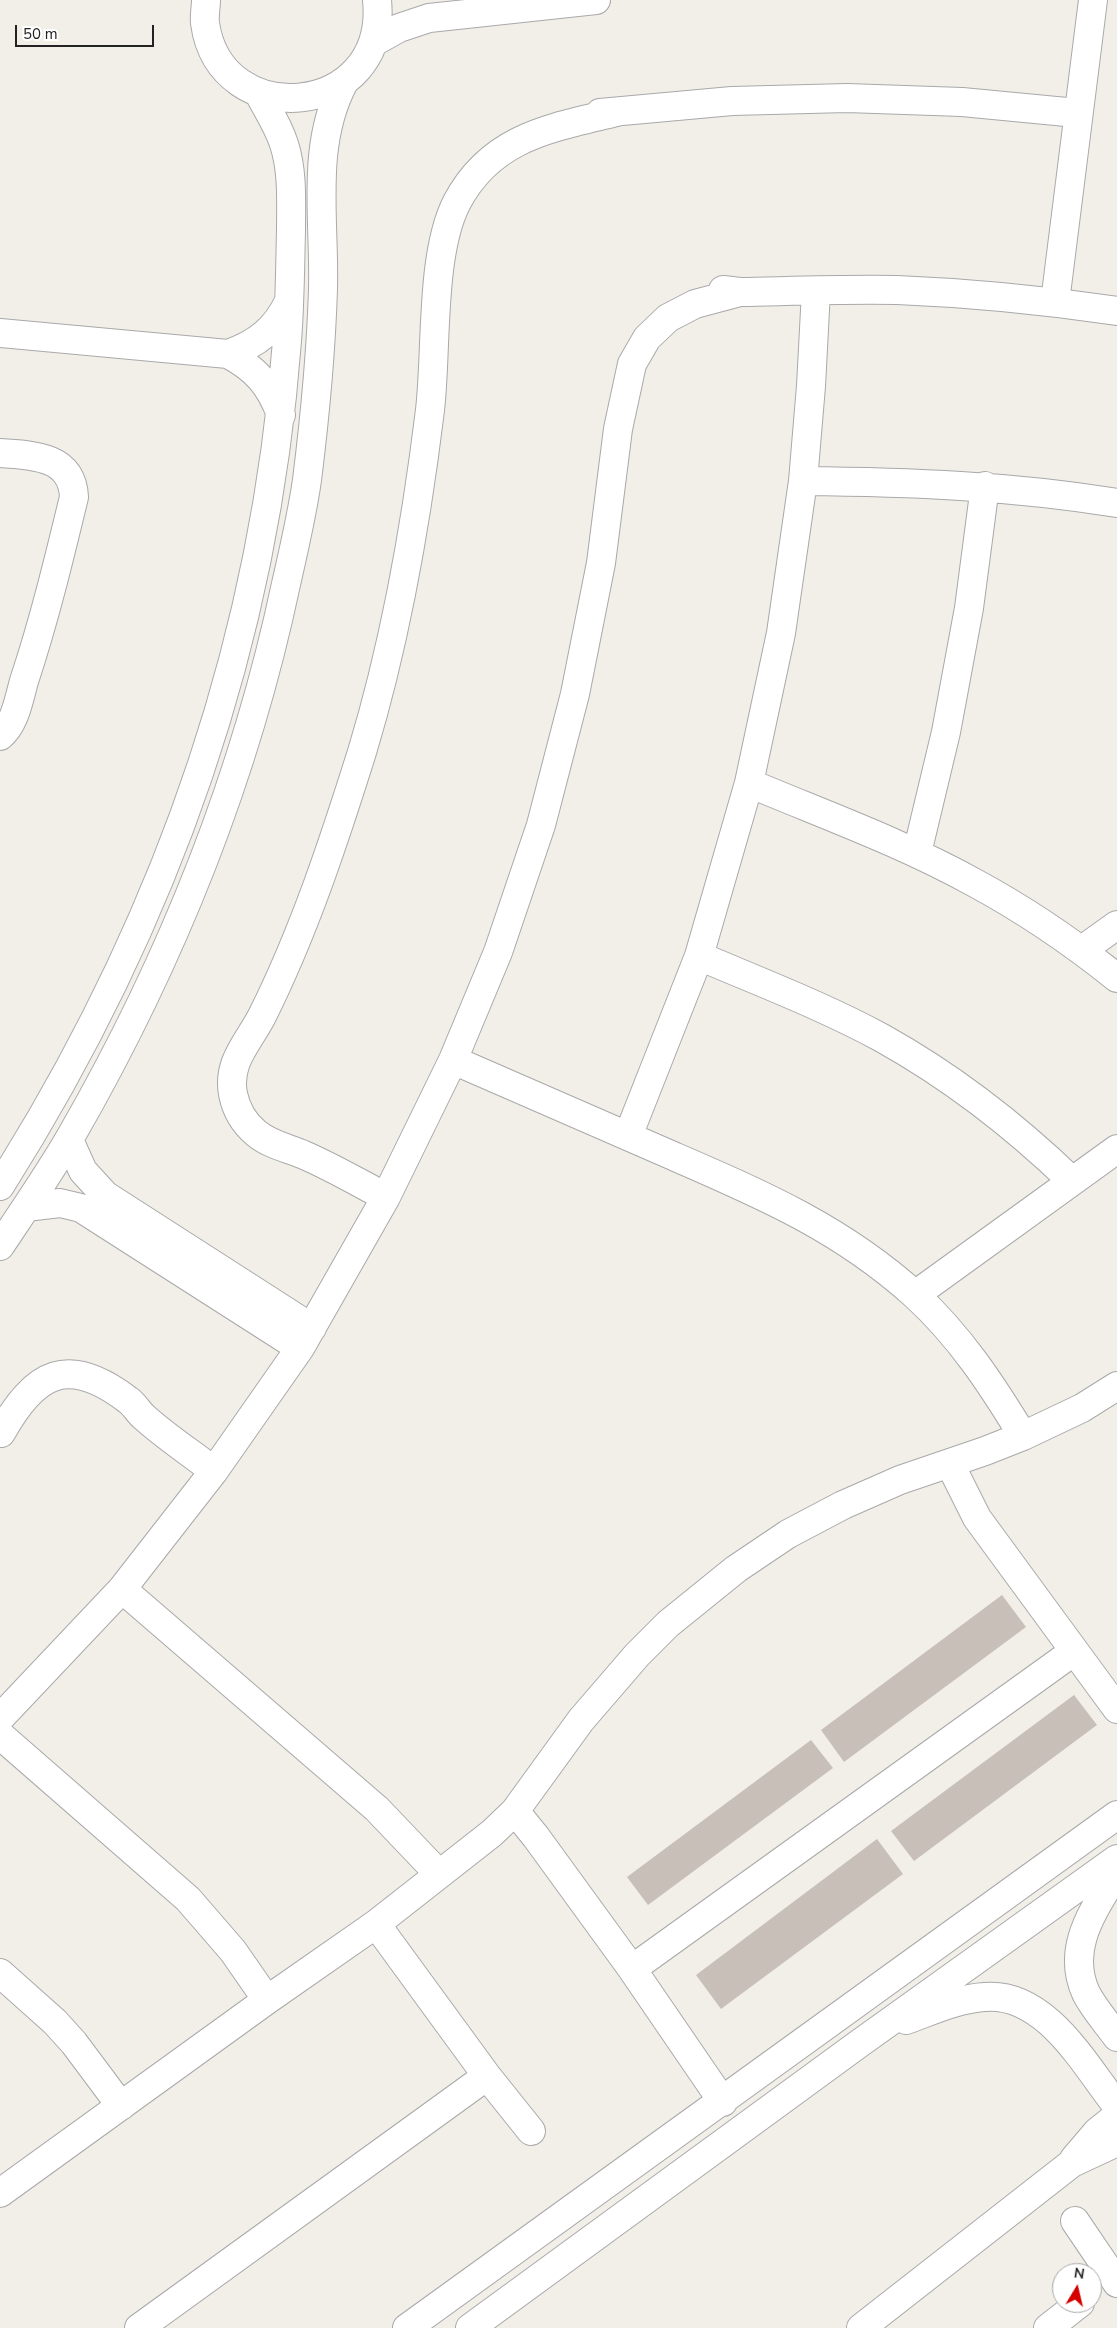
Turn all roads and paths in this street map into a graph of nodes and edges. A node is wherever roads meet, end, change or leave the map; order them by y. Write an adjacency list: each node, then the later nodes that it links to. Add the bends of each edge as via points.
1 (206, 0): 7 (street, via 205,22 214,52 232,76)
2 (377, 0): 5 (street, via 379,16)
3 (596, 0): 5 (street, via 429,18 399,28)
4 (1093, 0): 8 (street)
5 (374, 42): 6 (street)
6 (344, 82): 7 (street, via 302,98 280,98); 29 (street, via 333,102 323,147 323,281 314,420 303,503 274,644 243,751 194,882 130,1026)
7 (258, 92): 10 (street, via 275,122 289,166)
8 (1077, 113): 11 (street); 33 (street, via 962,102 848,98 732,101 617,112 521,139 482,167 462,192 449,222 438,298 430,405 417,510 397,615 374,710 340,821 303,921 260,1019 236,1060 232,1086 241,1116 263,1139 304,1155)
9 (816, 291): 11 (street, via 896,290); 17 (street); 27 (street, via 709,290 677,296 639,322 622,348 615,386 618,429 601,563 575,694 541,825 498,952)
10 (290, 298): 14 (street, via 273,328 260,340); 15 (street)
11 (1055, 302): 12 (street)
12 (1117, 311)
13 (0, 333): 14 (street)
14 (228, 354): 15 (street, via 262,378 274,395)
15 (281, 415): 32 (street, via 250,596 233,664 191,798 159,881 105,1001 62,1084)
16 (0, 453): 20 (street, via 59,464 70,479 74,497 35,650 10,724)
17 (803, 481): 18 (street); 21 (street, via 781,633)
18 (985, 486): 19 (street); 22 (street, via 969,608 946,732)
19 (1117, 503)
20 (0, 736)
21 (749, 783): 22 (street); 25 (street)
22 (917, 854): 24 (street, via 1030,914)
23 (1117, 925): 24 (street)
24 (1082, 950): 26 (street)
25 (699, 956): 28 (street); 31 (street, via 840,1017 922,1062 1000,1116)
26 (1117, 978)
27 (453, 1060): 28 (street); 33 (street)
28 (628, 1136): 37 (street, via 771,1198 822,1226)
29 (69, 1140): 34 (street); 36 (street, via 83,1171 96,1188)
30 (1117, 1149): 31 (street)
31 (1072, 1181): 37 (street)
32 (0, 1186)
33 (386, 1197): 38 (street)
34 (26, 1207): 35 (street); 36 (street, via 60,1203 81,1208)
35 (0, 1246)
36 (174, 1253): 38 (street)
37 (915, 1295): 41 (street, via 972,1358)
38 (306, 1338): 43 (street)
39 (1115, 1393): 41 (street)
40 (0, 1434): 43 (street, via 43,1400 67,1393 92,1394 142,1416)
41 (1023, 1436): 42 (street)
42 (950, 1464): 45 (street, via 978,1518); 49 (street, via 900,1480 835,1509 788,1534 701,1596 608,1686)
43 (214, 1471): 44 (street)
44 (122, 1589): 47 (street); 53 (street, via 377,1809)
45 (1073, 1652): 46 (street); 55 (street)
46 (1117, 1709)
47 (0, 1718)
48 (0, 1735): 58 (street, via 188,1899 233,1951)
49 (515, 1811): 53 (street); 55 (street)
50 (1117, 1815): 56 (street)
51 (1117, 1859): 59 (street)
52 (1117, 1871): 60 (street, via 1086,1924 1079,1962 1086,1991)
53 (439, 1874): 54 (street)
54 (376, 1924): 58 (street); 61 (street)
55 (632, 1969): 62 (street)
56 (901, 1971): 59 (street, via 906,1984 903,1993 870,2022); 62 (street)
57 (0, 1973): 63 (street, via 55,2022 92,2065)
58 (267, 2000): 63 (street)
59 (870, 2035): 64 (street, via 974,1998 998,1997 1017,2001 1048,2020); 75 (street)
60 (1117, 2037)
61 (487, 2076): 66 (street); 73 (street)
62 (722, 2102): 74 (street)
63 (121, 2106): 69 (street)
64 (1117, 2106)
65 (1117, 2116): 68 (street, via 1097,2132)
66 (531, 2131)
67 (1117, 2142): 68 (street)
68 (1077, 2159): 76 (street)
69 (0, 2193)
70 (1075, 2221): 71 (street)
71 (1107, 2285)
72 (1067, 2313): 77 (street)
73 (139, 2328)
74 (407, 2328)
75 (470, 2328)
76 (861, 2328)
77 (1048, 2328)

